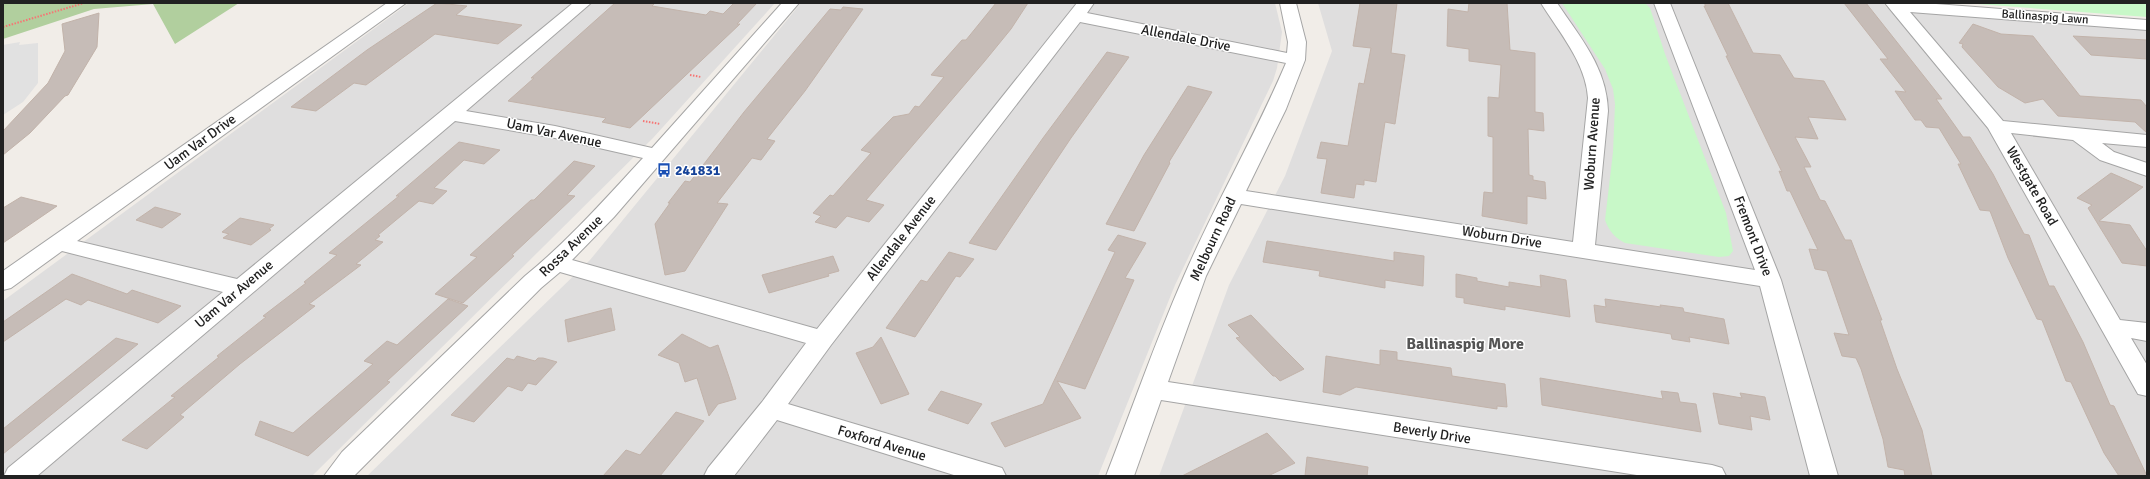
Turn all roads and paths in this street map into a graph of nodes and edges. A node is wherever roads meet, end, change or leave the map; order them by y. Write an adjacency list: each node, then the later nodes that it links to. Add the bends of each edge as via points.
1 (84, 3): 11 (path)
2 (398, 3): 22 (street, Uam Var Drive)
3 (583, 3): 13 (street, Uam Var Avenue)
4 (791, 3): 19 (street, Rossa Avenue)
5 (1288, 3): 12 (street, Melbourn Road, via 1297,42)
6 (1549, 3): 23 (street, Woburn Avenue, via 1586,62 1594,78 1597,94 1598,111)
7 (1662, 3): 25 (street, Fremont Drive)
8 (1894, 5): 10 (street, Ballinaspig Lawn); 16 (street, Westgate Road)
9 (1082, 9): 12 (street, Allendale Drive); 30 (street, Allendale Avenue)
10 (2147, 25)
11 (3, 27)
12 (1296, 60): 21 (street, Melbourn Road, via 1276,109)
13 (450, 114): 19 (street, Uam Var Avenue, via 547,130); 27 (street, Uam Var Avenue)
14 (643, 120): 15 (path)
15 (663, 124)
16 (1997, 126): 17 (street); 28 (street, Westgate Road)
17 (2078, 135): 18 (street); 20 (street, via 2107,156)
18 (2147, 141)
19 (656, 155): 24 (street, Rossa Avenue, via 606,212)
20 (2147, 170)
21 (1233, 196): 23 (street, Woburn Drive); 32 (street, Melbourn Road, via 1195,276)
22 (57, 242): 26 (street, Uam Var Drive); 27 (street)
23 (1583, 250): 25 (street, Woburn Drive)
24 (556, 263): 30 (street); 35 (street, Rossa Avenue, via 533,282 389,422)
25 (1770, 280): 40 (street, Fremont Drive)
26 (3, 282)
27 (240, 288): 34 (street, Uam Var Avenue)
28 (2113, 327): 29 (street); 31 (street, Westgate Road)
29 (2147, 332)
30 (822, 339): 33 (street, Allendale Avenue)
31 (2147, 387)
32 (1151, 389): 38 (street, Melbourn Road); 39 (street, Beverly Drive)
33 (771, 409): 36 (street, Allendale Avenue); 37 (street, Foxford Avenue)
34 (18, 476)
35 (338, 476)
36 (718, 476)
37 (992, 476)
38 (1120, 476)
39 (1712, 476)
40 (1824, 476)

